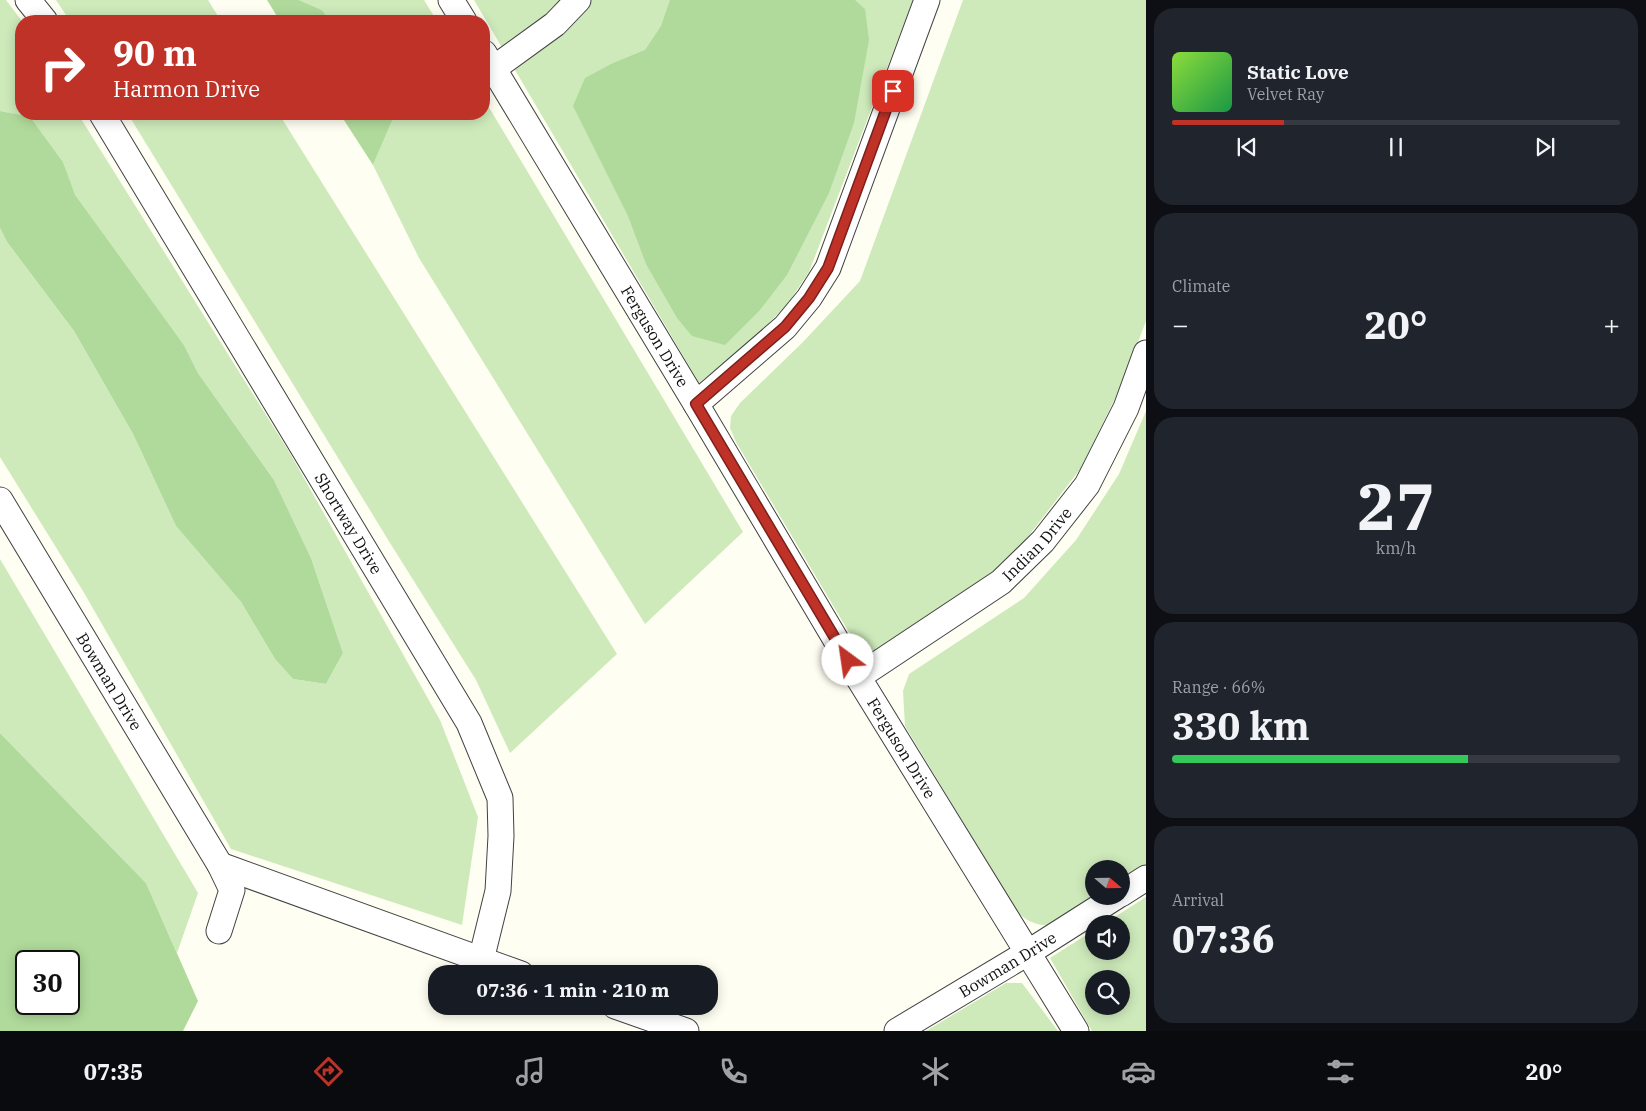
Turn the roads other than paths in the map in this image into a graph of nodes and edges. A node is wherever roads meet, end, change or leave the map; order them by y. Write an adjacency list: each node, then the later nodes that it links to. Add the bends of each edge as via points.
1 (28, 0): 5 (street)
2 (452, 0): 6 (street)
3 (578, 0): 7 (street, via 555,24)
4 (927, 0): 11 (street, via 828,268 785,327)
5 (39, 15)
6 (461, 15)
7 (490, 60)
8 (490, 63): 11 (street, Ferguson Drive)
9 (106, 120): 20 (street, Shortway Drive, via 469,722 500,798 502,836 498,891)
10 (1146, 353): 13 (street, Indian Drive, via 1126,408 1087,485 1043,541 1001,582)
11 (696, 404): 13 (street, Ferguson Drive)
12 (0, 500): 14 (street, Bowman Drive)
13 (858, 677): 19 (street, Ferguson Drive)
14 (220, 865): 18 (street, Bowman Drive, via 232,890); 20 (street)
15 (1146, 878): 16 (street)
16 (1130, 888)
17 (1103, 905): 19 (street, Bowman Drive)
18 (219, 932)
19 (1029, 952): 24 (street, Bowman Drive); 25 (street, Ferguson Drive)
20 (481, 960): 21 (street)
21 (495, 965)
22 (641, 1015): 23 (street)
23 (686, 1031)
24 (897, 1031)
25 (1076, 1031)

